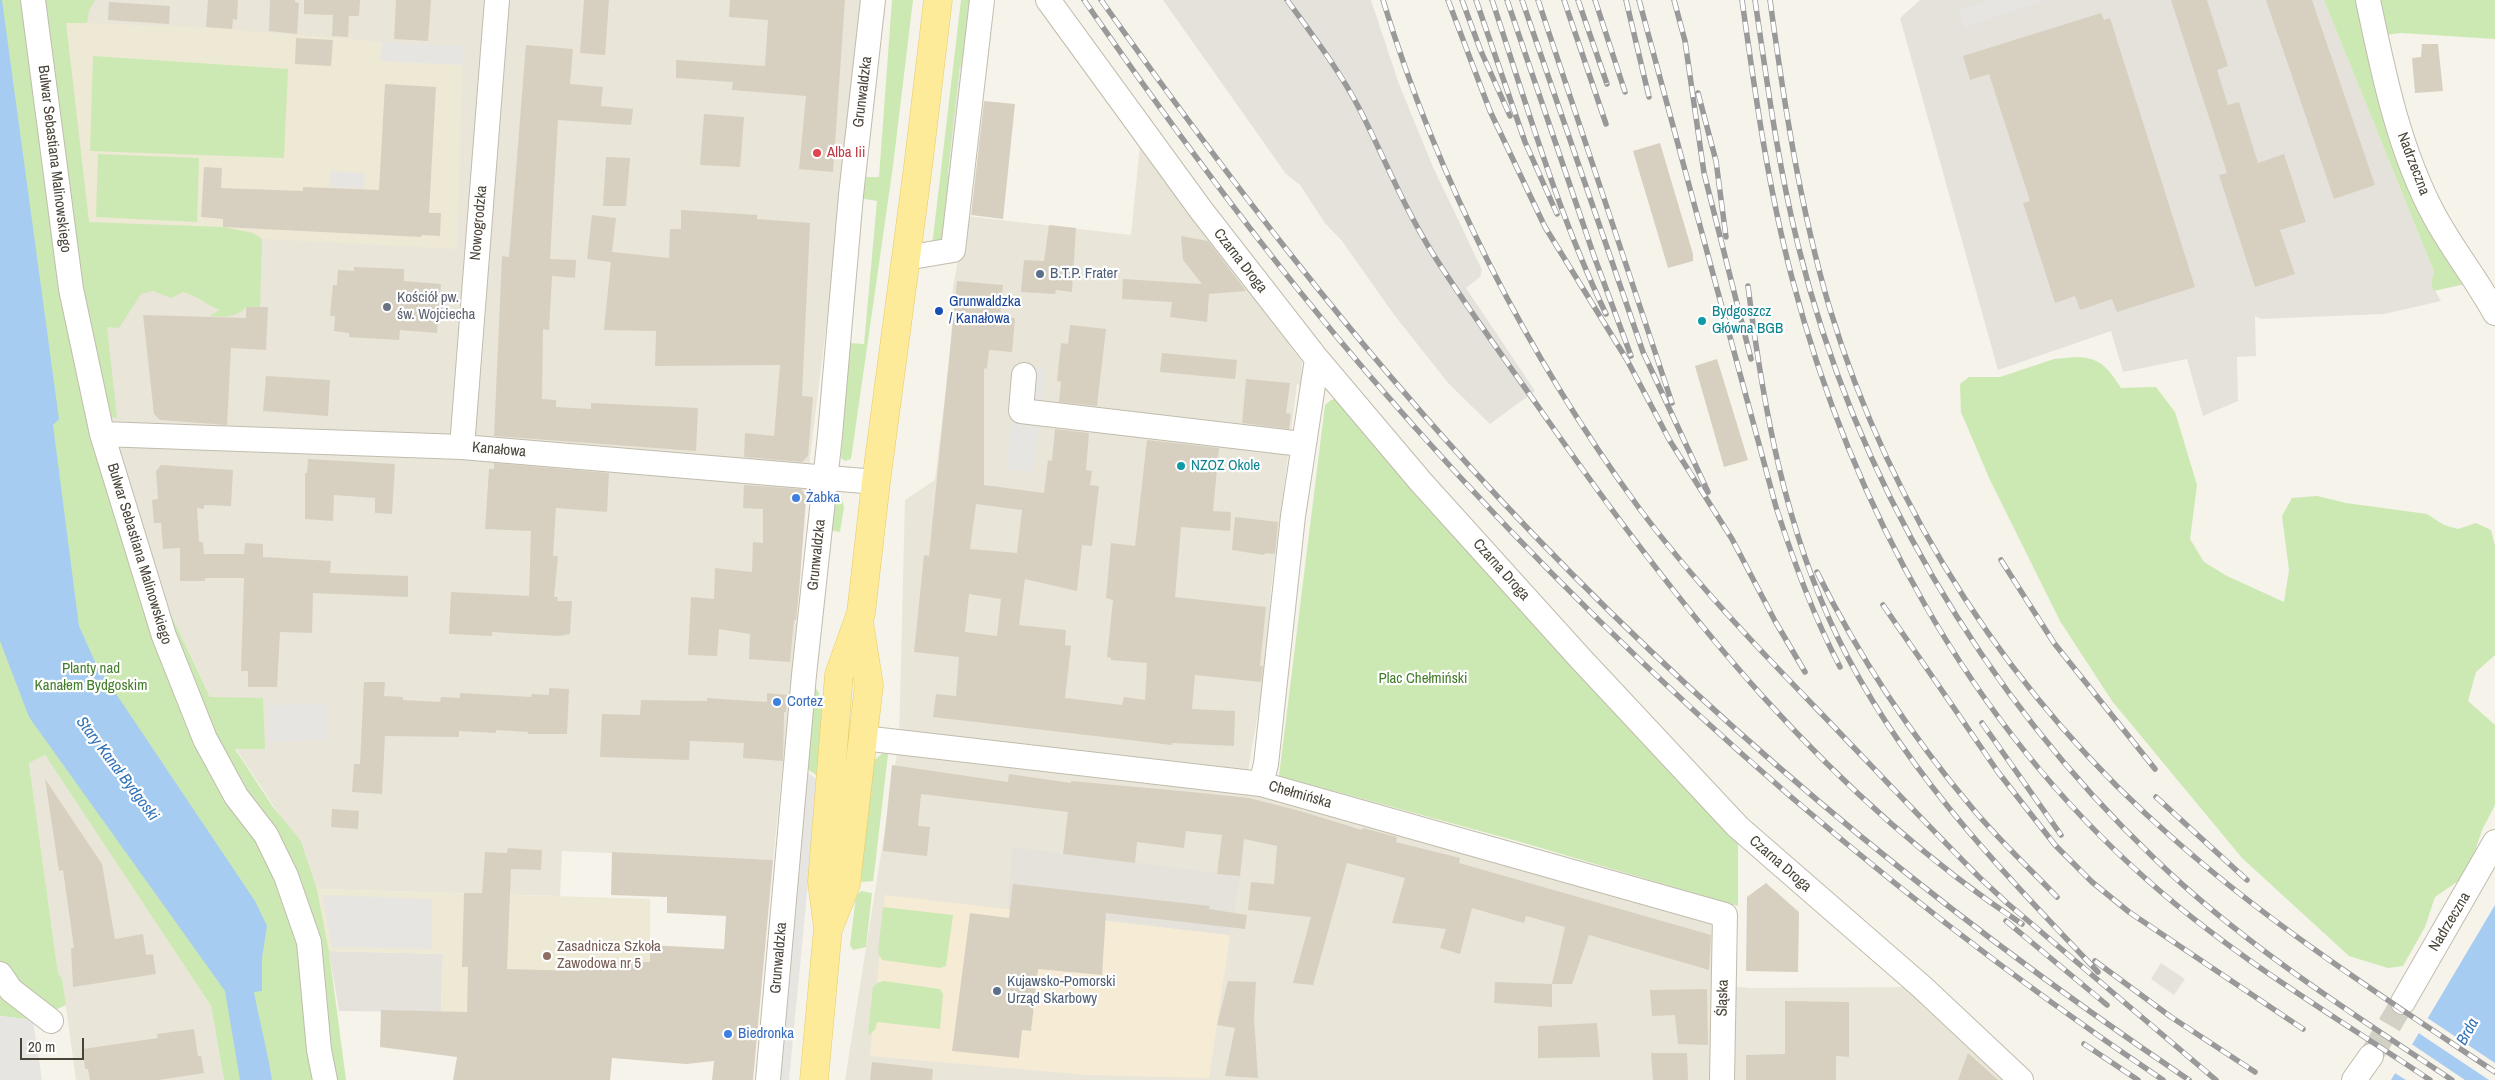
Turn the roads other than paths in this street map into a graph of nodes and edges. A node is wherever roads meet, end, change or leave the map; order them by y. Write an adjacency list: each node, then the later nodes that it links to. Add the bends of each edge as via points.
1 (33, 0): 12 (street, Bulwar Sebastiana Malinowskiego, via 71,289)
2 (497, 0): 14 (street, Nowogrodzka)
3 (873, 0): 15 (street, Grunwaldzka, via 851,195)
4 (938, 0): 8 (main road)
5 (982, 0): 8 (street, via 953,250)
6 (1048, 0): 10 (street, Czarna Droga, via 1201,210)
7 (2368, 0): 9 (street, Nadrzeczna, via 2382,70 2405,147 2434,216)
8 (906, 258): 16 (main road)
9 (2495, 313)
10 (1317, 359): 13 (street); 31 (street, Czarna Droga, via 1428,490 1733,822 1922,987)
11 (1024, 375): 13 (street, via 1021,411)
12 (111, 435): 14 (street, Kanałowa); 27 (street, Bulwar Sebastiana Malinowskiego, via 164,636 205,739 236,796 266,835 286,876 309,942 319,1050)
13 (1302, 444): 19 (street, via 1266,764)
14 (462, 446): 15 (street, Kanałowa)
15 (826, 477): 16 (street, Kanałowa); 28 (street, Grunwaldzka, via 804,675)
16 (876, 482): 17 (main road)
17 (859, 621): 18 (main road, via 869,685); 22 (main road, via 839,675 822,882)
18 (863, 738): 19 (street, Chełmińska); 22 (main road, via 846,884)
19 (1261, 784): 21 (street, Chełmińska)
20 (2495, 842): 24 (street, Nadrzeczna)
21 (1725, 915): 30 (street, Śląska)
22 (828, 928): 29 (main road)
23 (0, 974): 25 (street, via 11,990)
24 (2403, 1002)
25 (51, 1021)
26 (2371, 1056): 32 (street)
27 (325, 1080)
28 (768, 1080)
29 (814, 1080)
30 (1722, 1080)
31 (2021, 1080)
32 (2354, 1080)

